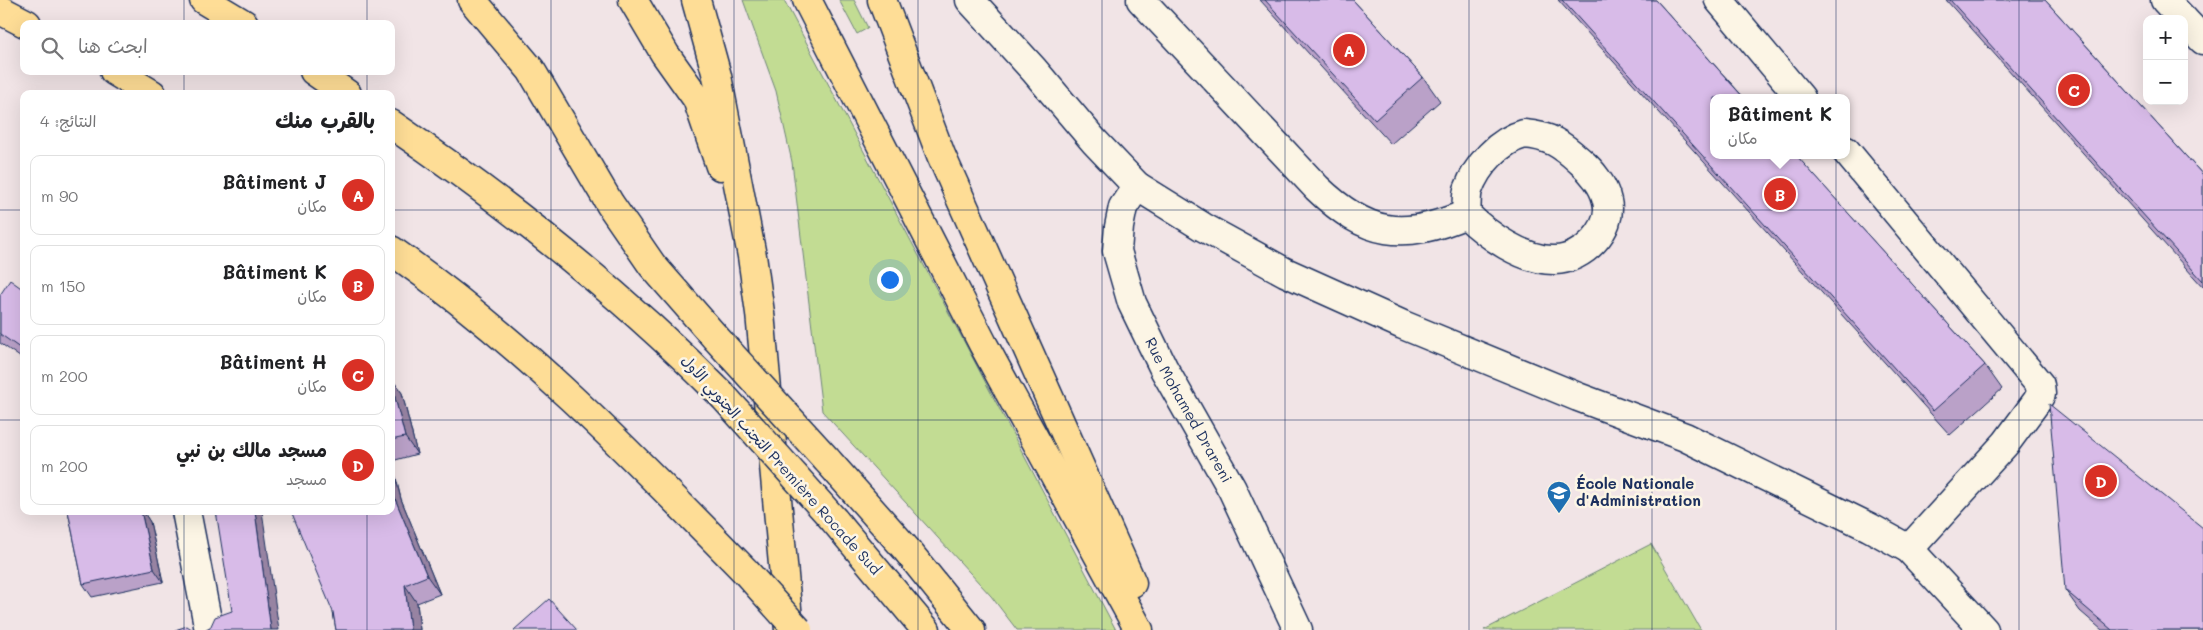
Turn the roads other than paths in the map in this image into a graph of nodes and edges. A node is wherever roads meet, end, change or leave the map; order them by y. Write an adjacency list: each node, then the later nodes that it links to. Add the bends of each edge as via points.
1 (204, 0): 12 (highway)
2 (472, 0): 32 (highway, bridge, via 531,70 610,204 652,265 906,549)
3 (633, 0): 25 (highway, via 697,99)
4 (696, 0): 25 (highway, via 717,76)
5 (807, 0): 33 (highway, via 984,344)
6 (882, 0): 34 (highway, via 941,155)
7 (970, 0): 22 (street)
8 (1141, 0): 23 (street, via 1317,188 1349,215 1388,229 1414,231)
9 (1719, 0): 19 (street)
10 (2165, 0): 11 (street)
11 (2178, 15)
12 (237, 20)
13 (2188, 25): 14 (street)
14 (2203, 40)
15 (121, 75): 17 (highway)
16 (320, 75): 18 (highway)
17 (145, 90)
18 (341, 90)
19 (1798, 94)
20 (395, 127): 31 (highway, التجنب الجنوبي الأول Première Rocade Sud, bridge, via 554,243 668,342 723,396 834,520)
21 (1850, 156): 27 (street, via 2040,385 2041,394 2037,401 2006,443)
22 (1137, 186): 27 (street, via 1285,272 1462,351 1685,437); 35 (street, Rue Mohamed Drareni, via 1123,207 1118,226 1117,251 1132,303 1164,369 1232,488)
23 (1466, 214): 23 (street, via 1506,246 1556,260 1575,254 1599,236 1606,222 1608,202 1587,167 1567,149 1543,135 1524,134 1510,137 1495,148 1468,191)
24 (395, 253): 30 (highway, bridge, via 443,286 528,356 632,454)
25 (752, 256): 29 (highway)
26 (187, 515): 28 (street)
27 (1909, 549): 36 (street)
28 (209, 630)
29 (789, 630)
30 (798, 630)
31 (926, 630)
32 (971, 630)
33 (1139, 630)
34 (1153, 630)
35 (1298, 630)
36 (1984, 630)

